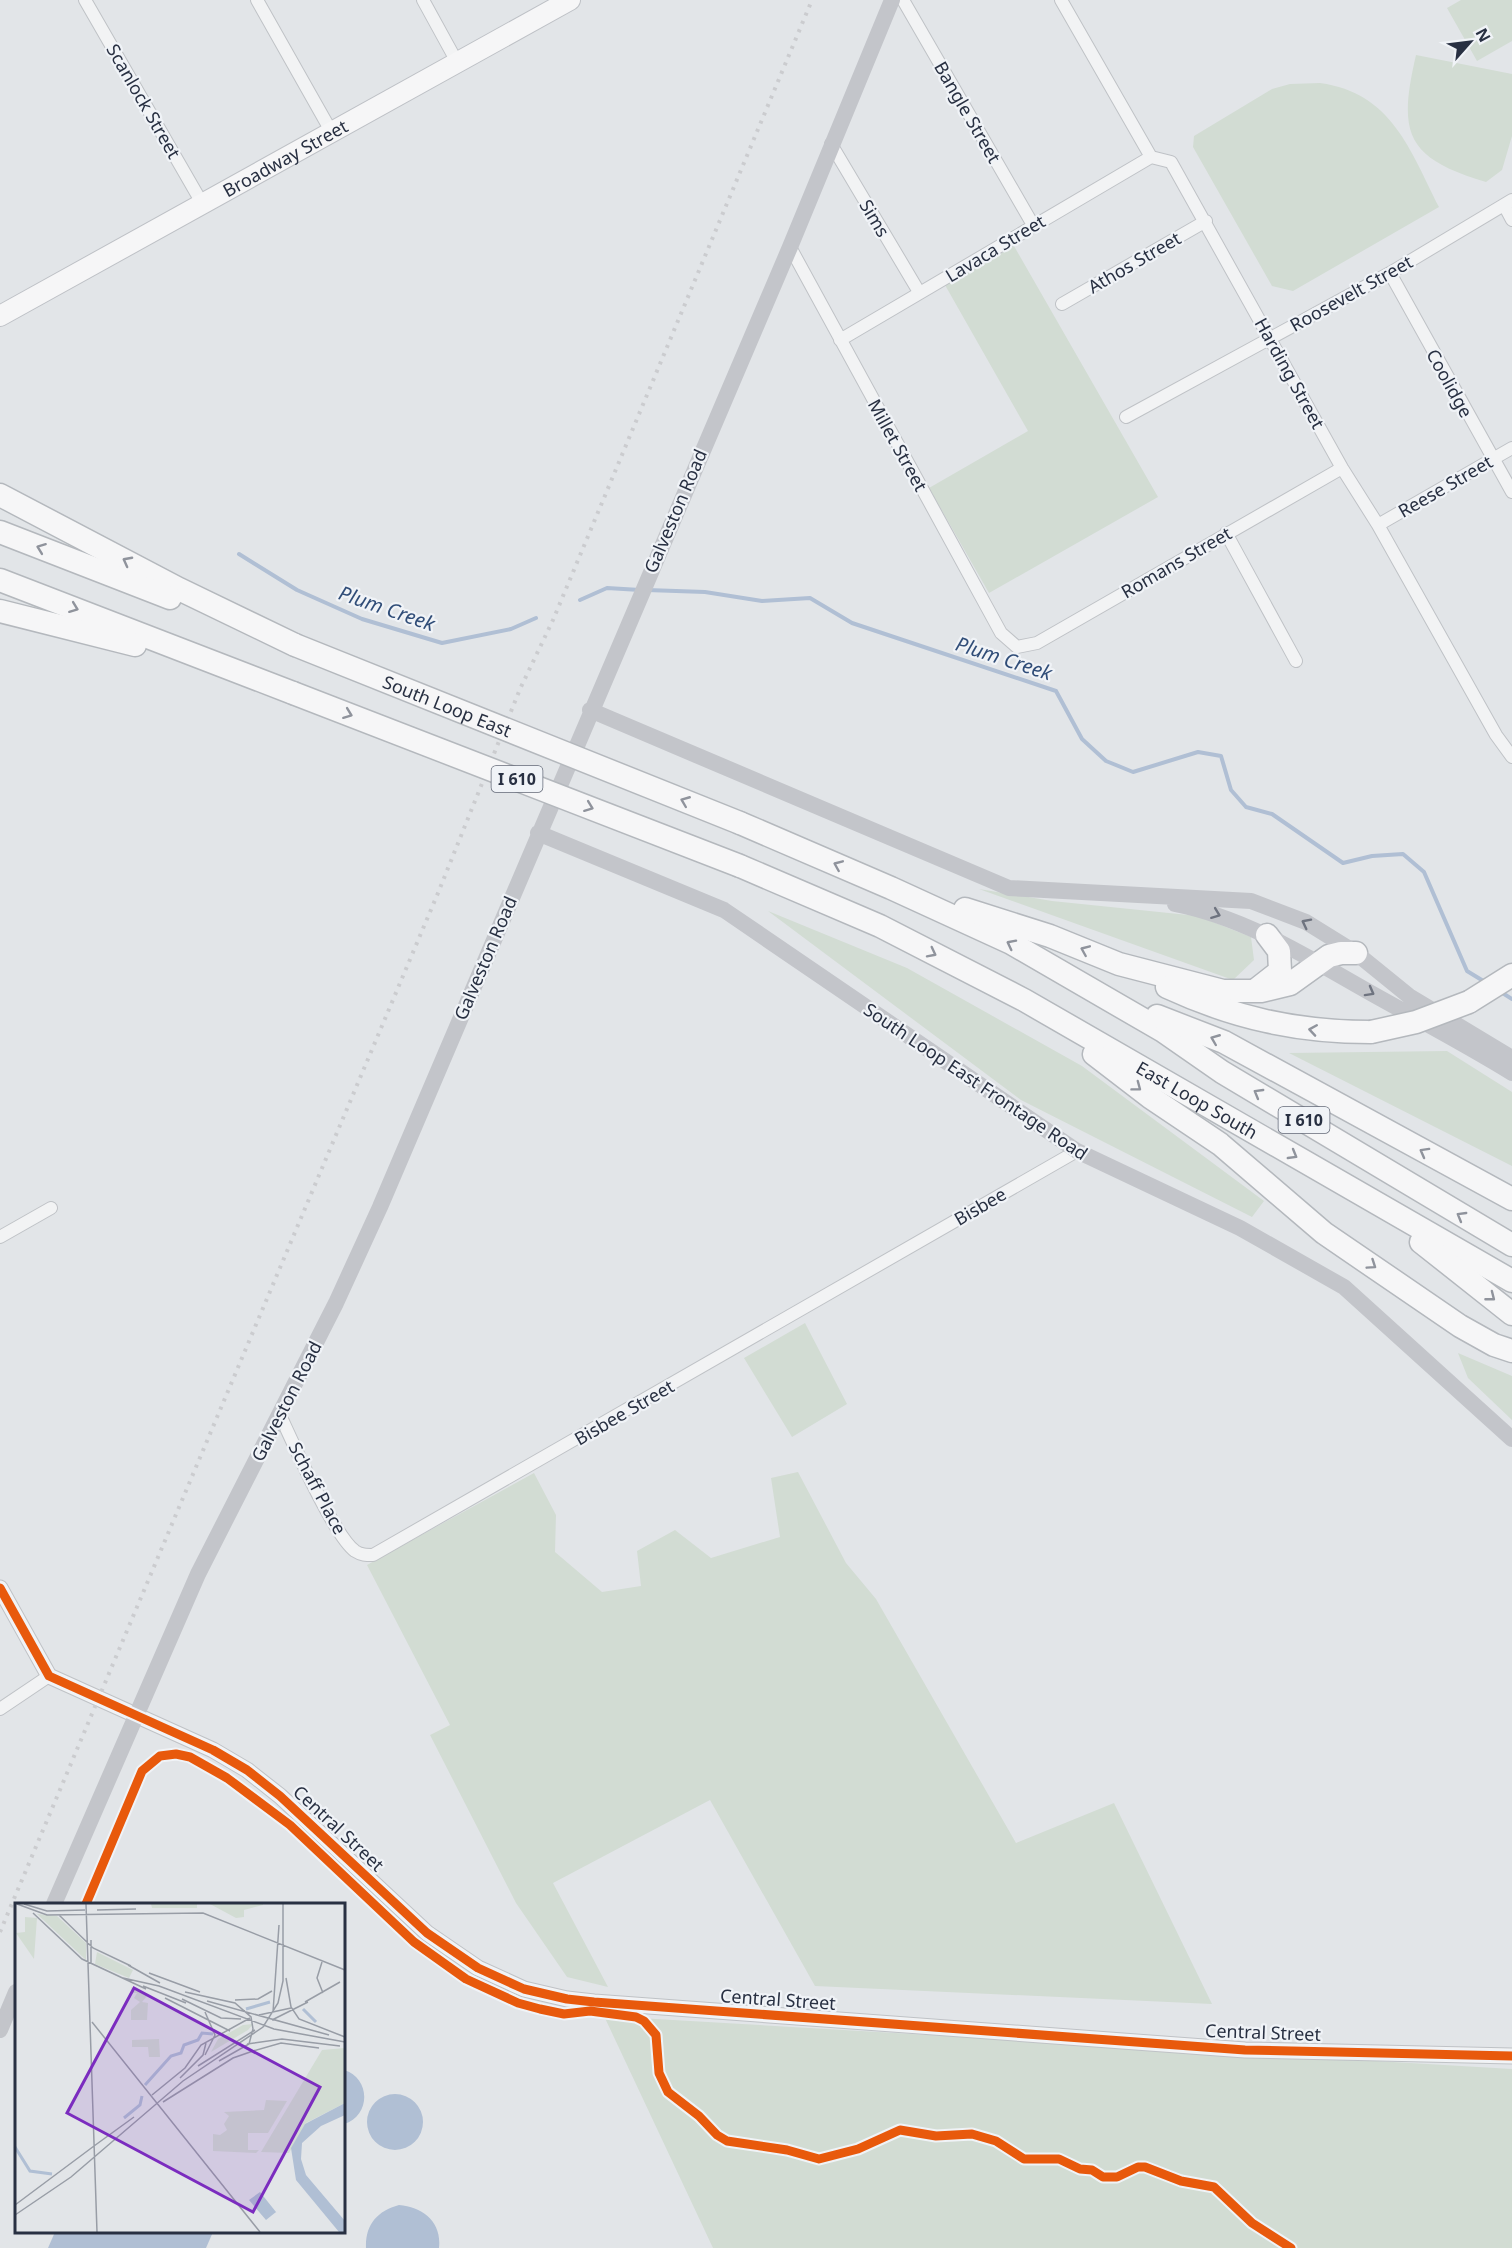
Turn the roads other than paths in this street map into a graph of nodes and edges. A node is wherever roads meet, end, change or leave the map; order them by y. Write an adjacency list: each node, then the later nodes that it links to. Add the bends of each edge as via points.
1 (85, 0): 13 (street, Scanlock Street)
2 (257, 0): 9 (street)
3 (423, 0): 8 (street)
4 (570, 0): 8 (main road, Broadway Street)
5 (892, 0): 10 (main road, Galveston Road)
6 (903, 0): 16 (street, Bangle Street)
7 (1061, 0): 11 (street)
8 (457, 62): 9 (main road, Broadway Street)
9 (331, 131): 13 (main road, Broadway Street)
10 (831, 144): 17 (main road, Galveston Road); 19 (street, Sims)
11 (1151, 157): 15 (street, Harding Street, via 1171,162); 16 (street, Lavaca Street)
12 (1508, 202): 14 (street); 18 (street, Roosevelt Street)
13 (202, 203): 21 (main road, Broadway Street)
14 (1512, 220)
15 (1206, 221): 20 (street, Athos Street); 22 (street, Harding Street)
16 (1033, 225): 19 (street, Lavaca Street)
17 (790, 247): 23 (street, Millet Street); 39 (main road, Galveston Road)
18 (1390, 273): 22 (street, Roosevelt Street); 26 (street, Coolidge)
19 (920, 292): 23 (street, Lavaca Street)
20 (1062, 304)
21 (0, 316)
22 (1271, 337): 24 (street, Roosevelt Street); 27 (street, Harding Street)
23 (840, 340): 36 (street, Millet Street, via 1001,633)
24 (1126, 417)
25 (1512, 448): 26 (street, Reese Street)
26 (1492, 459): 28 (street, Coolidge); 30 (street, Reese Street)
27 (1342, 468): 30 (street, Harding Street); 32 (street, Romans Street)
28 (1512, 492)
29 (0, 495): 34 (highway, one-way to 29)
30 (1378, 525): 40 (street, Harding Street)
31 (0, 532): 34 (highway, one-way to 31)
32 (1226, 533): 36 (street, Romans Street, via 1037,643 1017,647); 38 (street)
33 (0, 580): 37 (highway, I 610, one-way to 37)
34 (176, 594): 42 (highway, South Loop East / I 610, one-way to 34, bridge)
35 (0, 611): 37 (highway)
36 (1009, 640)
37 (156, 645): 51 (highway, East Loop South / I 610, one-way to 51, bridge, via 293,693 740,866 880,927)
38 (1296, 662)
39 (590, 710): 41 (main road, Galveston Road); 43 (main road, via 1009,888)
40 (1512, 757)
41 (538, 833): 54 (main road, South Loop East Frontage Road, via 724,910); 64 (main road, Galveston Road, via 380,1207)
42 (891, 888): 47 (highway, one-way to 42, via 1050,936); 50 (highway, East Loop South / I 610, one-way to 42, via 1011,943)
43 (1138, 896): 44 (main road, one-way to 44, via 1202,909); 45 (main road, one-way to 43, via 1306,922 1251,901)
44 (1267, 935): 46 (main road); 49 (highway, via 1279,951 1281,971)
45 (1356, 953): 46 (highway, via 1341,953); 52 (main road, via 1409,996)
46 (1318, 963): 49 (highway, via 1290,984); 53 (main road, one-way to 53)
47 (1119, 964): 48 (highway, one-way to 47, bridge, via 1469,1002 1416,1022 1371,1032 1326,1032 1259,1021 1193,999); 49 (highway, via 1224,991)
48 (1512, 975)
49 (1255, 991)
50 (1098, 993): 56 (highway, one-way to 50, via 1224,1042); 59 (highway, East Loop South / I 610, one-way to 50, via 1222,1072)
51 (1024, 1000): 55 (highway, East Loop South / I 610, one-way to 55); 63 (highway, one-way to 63, via 1220,1144 1324,1233 1460,1326)
52 (1512, 1058)
53 (1512, 1072)
54 (1077, 1151): 60 (street, Bisbee); 65 (main road, South Loop East Frontage Road, via 1240,1228 1344,1287)
55 (1358, 1193): 61 (highway, East Loop South / I 610); 62 (highway, one-way to 62)
56 (1512, 1199)
57 (51, 1208): 58 (street)
58 (0, 1238)
59 (1512, 1245)
60 (884, 1262): 66 (street, Bisbee Street, via 386,1549)
61 (1512, 1281)
62 (1512, 1314)
63 (1512, 1351)
64 (280, 1416): 66 (street, Schaff Place, via 338,1530 354,1551); 70 (main road, Galveston Road, via 198,1574)
65 (1512, 1439)
66 (363, 1555)
67 (0, 1588): 68 (street)
68 (49, 1676): 69 (street); 70 (street, Central Street)
69 (0, 1709)
70 (135, 1715): 71 (main road, Galveston Road); 74 (street, Central Street, via 213,1749 247,1770 427,1933 478,1968 524,1989 594,2002 1245,2050)
71 (55, 1903)
72 (15, 1994): 73 (main road)
73 (0, 2030)
74 (1512, 2056)

